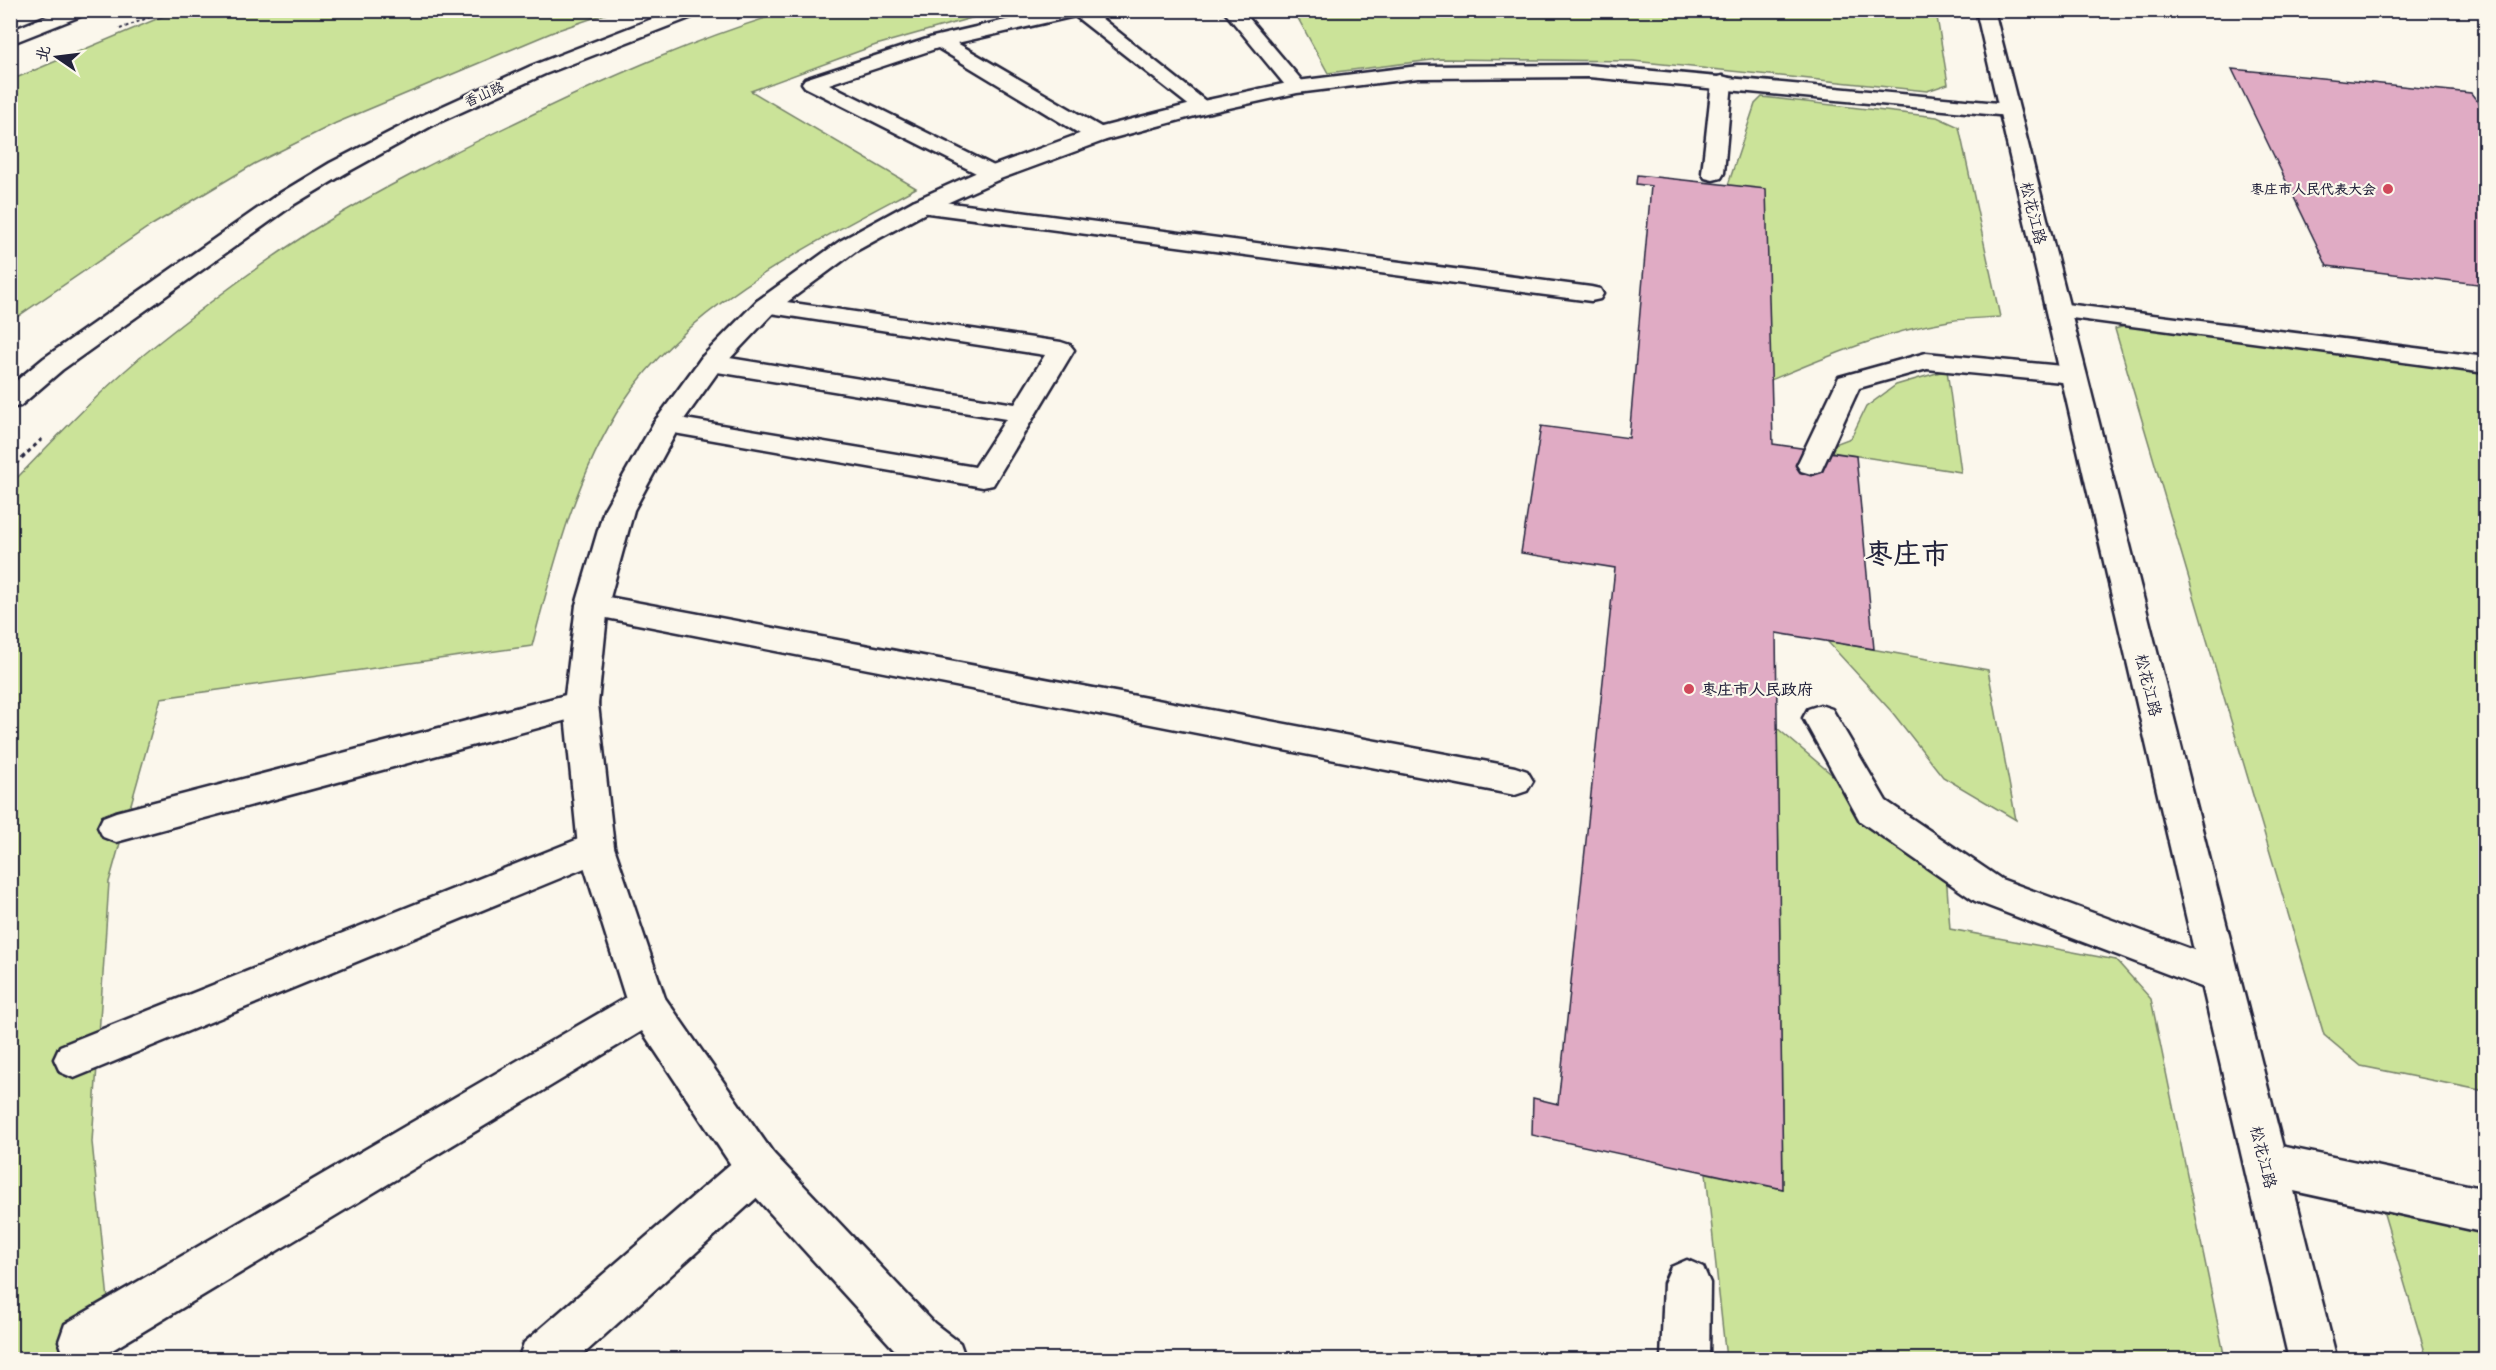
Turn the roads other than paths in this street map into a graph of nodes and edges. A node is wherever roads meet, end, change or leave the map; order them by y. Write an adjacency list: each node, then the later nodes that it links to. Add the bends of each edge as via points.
1 (32, 10): 7 (street)
2 (79, 10): 8 (street)
3 (693, 10): 24 (street, 香山路, via 538,70 428,120 338,168 285,200 53,364)
4 (1077, 10): 9 (street); 12 (street)
5 (1232, 10): 11 (street)
6 (1985, 10): 13 (street, 松花江路)
7 (10, 19)
8 (10, 39)
9 (940, 41): 14 (street); 16 (street, via 812,83)
10 (1722, 82): 11 (street, via 1589,71 1430,72); 13 (street); 15 (street)
11 (1297, 87): 12 (street)
12 (1203, 107): 14 (street)
13 (2009, 110): 20 (street, 松花江路)
14 (1098, 135): 16 (street)
15 (1713, 173)
16 (992, 174): 17 (street)
17 (921, 206): 18 (street); 19 (street, via 848,246)
18 (1591, 294)
19 (766, 306): 21 (street); 25 (street, via 1061,350)
20 (2058, 310): 22 (street); 23 (street, 松花江路)
21 (711, 363): 25 (street); 26 (street)
22 (2486, 365)
23 (2073, 375): 27 (street, via 1926,361 1848,383); 34 (street, 松花江路)
24 (10, 400)
25 (1022, 413): 26 (street, via 983,478)
26 (667, 424): 28 (street, via 619,510)
27 (1811, 465)
28 (592, 605): 29 (street); 31 (street)
29 (580, 705): 32 (street); 33 (street)
30 (1820, 718): 34 (street, via 1873,811 1988,890)
31 (1515, 781)
32 (116, 827)
33 (596, 847): 35 (street); 36 (street)
34 (2220, 977): 37 (street, 松花江路)
35 (648, 1005): 38 (street); 41 (street)
36 (74, 1059)
37 (2266, 1164): 39 (street); 45 (street, 松花江路)
38 (758, 1168): 42 (street); 43 (street)
39 (2486, 1211)
40 (1687, 1283): 44 (street)
41 (82, 1341)
42 (920, 1353)
43 (541, 1359)
44 (1685, 1359)
45 (2313, 1359)

